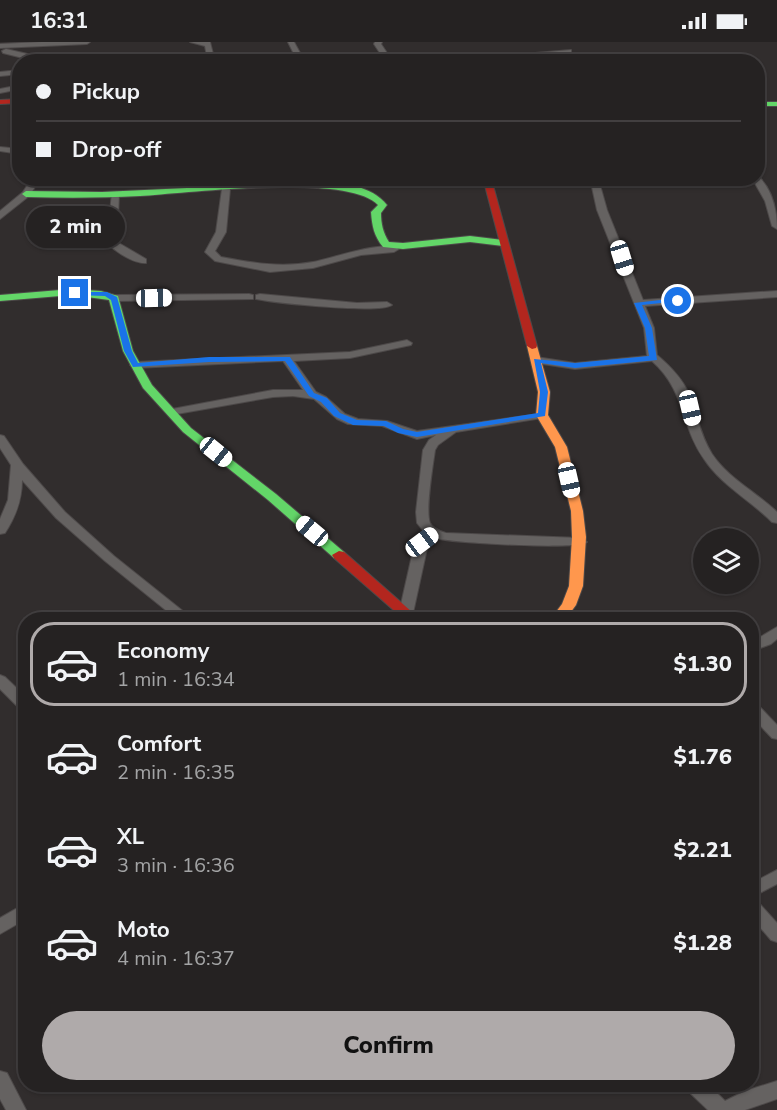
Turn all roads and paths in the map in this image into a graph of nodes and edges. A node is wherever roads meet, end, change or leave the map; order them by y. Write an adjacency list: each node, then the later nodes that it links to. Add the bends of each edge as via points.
1 (87, 42): 4 (street)
2 (193, 42): 5 (street)
3 (379, 42): 9 (street)
4 (59, 43): 6 (street)
5 (208, 44)
6 (1, 50): 8 (street)
7 (568, 52): 10 (street)
8 (18, 54)
9 (384, 54)
10 (541, 54)
11 (32, 186): 16 (street)
12 (489, 186): 20 (street)
13 (596, 186): 28 (street)
14 (761, 186): 19 (street)
15 (226, 189): 17 (street); 20 (street, via 331,186 370,194 383,204 375,215 386,245 470,239); 21 (street, via 221,232 210,252 218,259 270,269)
16 (26, 194): 17 (street); 18 (street)
17 (115, 194): 22 (street, via 112,243)
18 (0, 216)
19 (777, 226)
20 (503, 243): 33 (street)
21 (394, 249)
22 (143, 261)
23 (777, 294): 28 (street)
24 (249, 297): 27 (street)
25 (260, 297): 29 (street)
26 (0, 298): 27 (street, via 75,293 107,294)
27 (114, 298): 34 (street)
28 (638, 303): 31 (street, via 649,328)
29 (387, 305)
30 (407, 343): 32 (street, via 350,355)
31 (654, 358): 33 (street, via 575,366); 41 (street, via 666,365 680,386 697,438 710,460)
32 (287, 359): 34 (street); 35 (street)
33 (536, 360): 37 (street, via 544,392)
34 (135, 365): 36 (street, via 147,386)
35 (312, 394): 36 (street, via 263,394); 38 (street, via 356,423 386,423 414,435)
36 (171, 412): 47 (street, via 187,430)
37 (542, 415): 38 (street); 45 (street, via 561,446)
38 (453, 428): 44 (street, via 429,450 422,520)
39 (0, 439): 40 (street)
40 (16, 466): 42 (street, via 16,499); 46 (street, via 92,545)
41 (777, 519)
42 (4, 520): 43 (street)
43 (0, 530)
44 (434, 533): 45 (street, via 514,542); 48 (street, via 422,542)
45 (580, 542): 49 (street, via 580,561)
46 (177, 612)
47 (405, 612)
48 (411, 612)
49 (564, 612)
50 (777, 631): 51 (street)
51 (759, 644)
52 (0, 680): 53 (street)
53 (18, 698)
54 (759, 715): 55 (street)
55 (777, 734)
56 (777, 876): 57 (street)
57 (759, 887)
58 (18, 915): 60 (street)
59 (759, 915): 61 (street)
60 (0, 927)
61 (777, 935)
62 (0, 1079): 65 (street)
63 (777, 1090): 67 (street)
64 (702, 1092): 66 (street)
65 (16, 1110)
66 (721, 1110)
67 (726, 1110)

